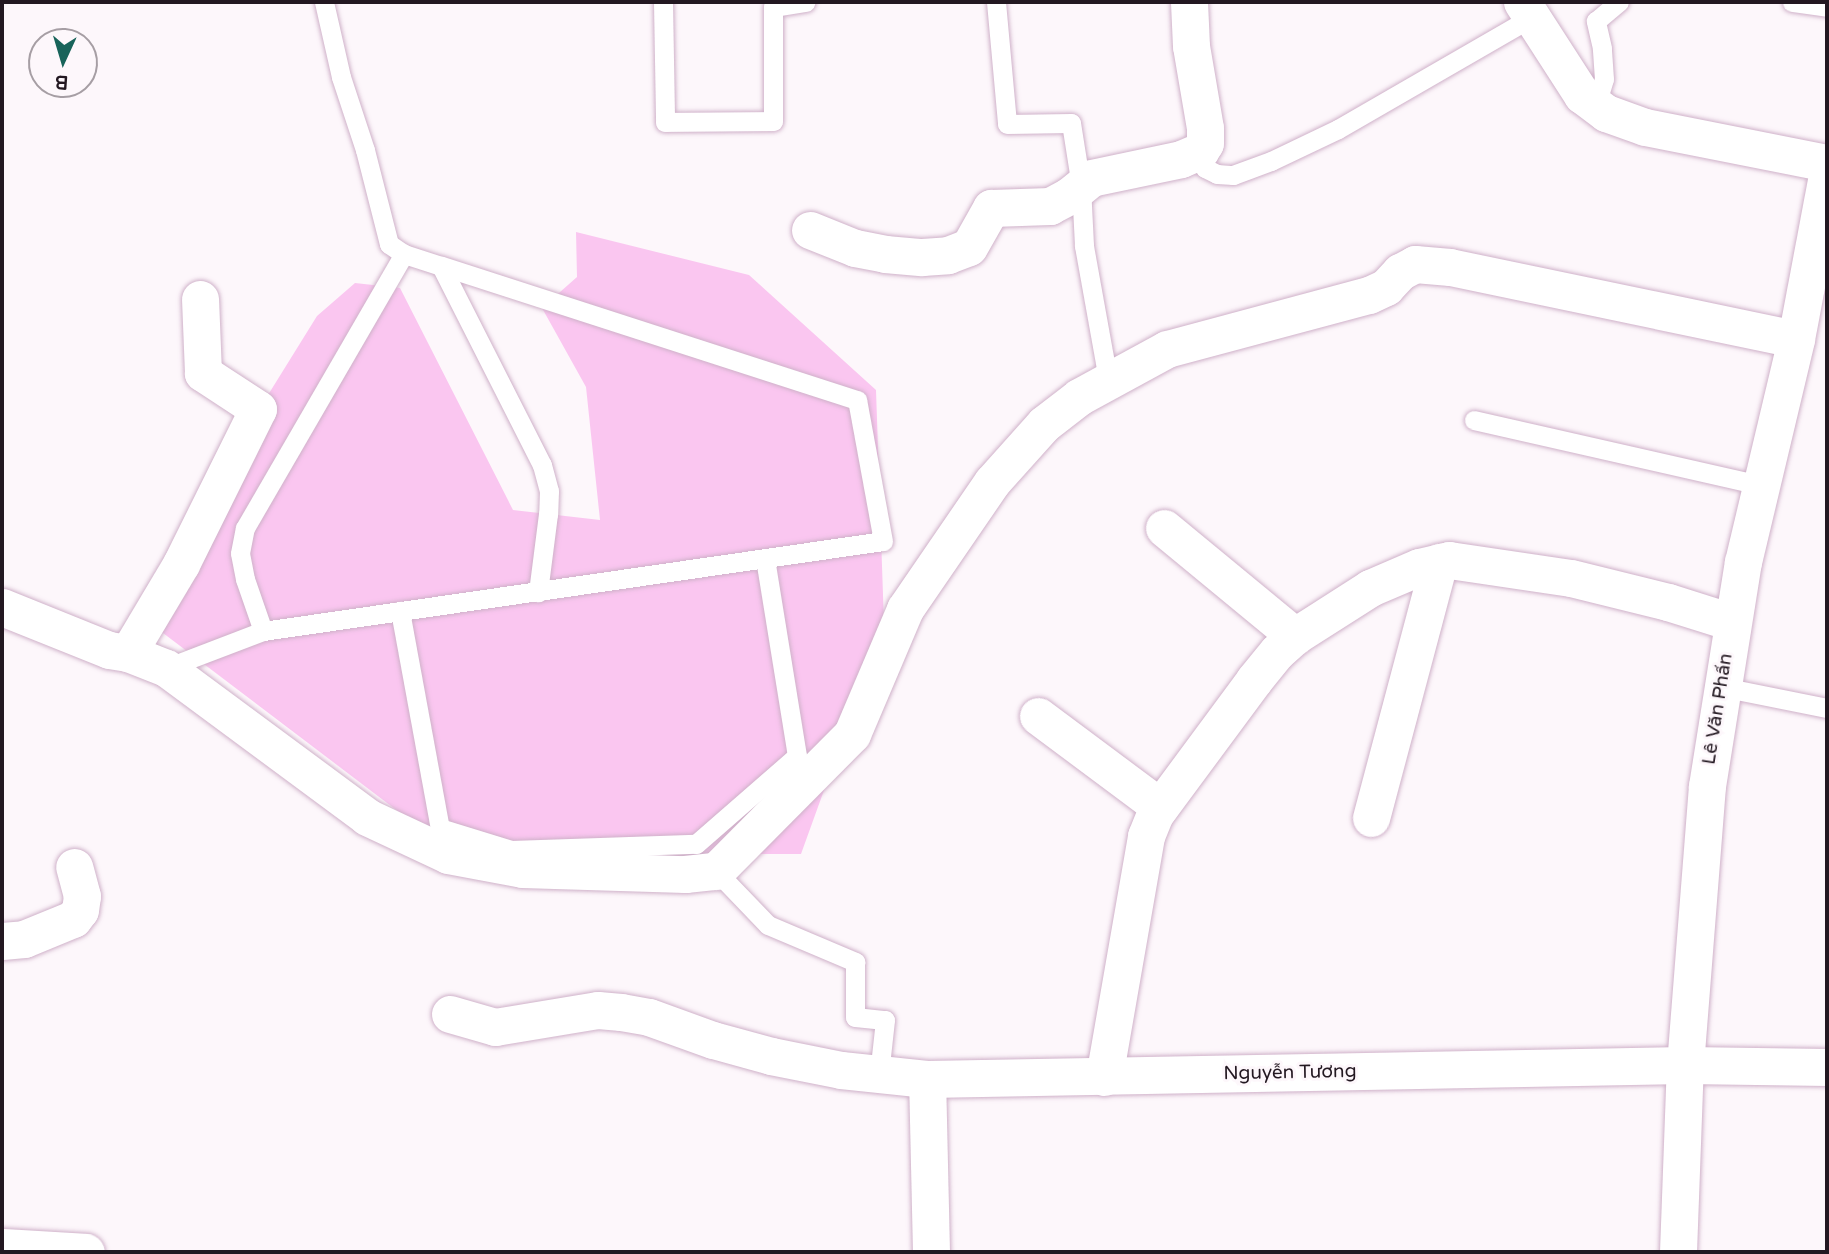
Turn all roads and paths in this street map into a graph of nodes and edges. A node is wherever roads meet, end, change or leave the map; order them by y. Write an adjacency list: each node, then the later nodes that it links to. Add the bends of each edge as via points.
1 (324, 2): 15 (lane, via 384,234 389,244)
2 (663, 2): 3 (lane, via 666,122 773,121 772,7)
3 (806, 2)
4 (996, 2): 13 (lane, via 1007,124 1071,123)
5 (1189, 2): 11 (street, via 1191,46 1205,128 1205,143)
6 (1619, 2): 10 (lane, via 1596,21 1604,79)
7 (1792, 2): 8 (lane)
8 (1827, 8)
9 (1527, 10): 10 (street, via 1582,95); 11 (lane, via 1338,129 1271,161 1233,175 1217,174 1205,168)
10 (1596, 106): 12 (street, via 1646,127)
11 (1196, 152): 13 (street, via 1091,178)
12 (1827, 178): 18 (street, Lê Văn Phấn)
13 (1081, 186): 14 (street, via 1050,206 991,208 969,247 948,256 886,254 855,248); 19 (lane, via 1084,246)
14 (810, 230)
15 (404, 254): 16 (lane); 29 (lane, via 245,528 240,553)
16 (442, 266): 23 (lane, via 857,400 883,541); 25 (lane, via 542,465 549,491)
17 (200, 299): 31 (street, via 203,373 258,409 181,564)
18 (1796, 338): 19 (street, via 1450,267 1415,264 1369,295 1167,349); 21 (street, Lê Văn Phấn)
19 (1108, 380): 39 (street, via 1044,424 992,482 905,610 852,734)
20 (1474, 420): 21 (lane)
21 (1761, 485): 28 (street, Lê Văn Phấn)
22 (1164, 528): 30 (street)
23 (765, 559): 25 (lane); 27 (lane, via 797,756 696,844 511,850 440,828)
24 (1439, 562): 28 (street, via 1472,562 1572,578); 30 (street, via 1370,588); 37 (street)
25 (538, 592): 27 (lane)
26 (2, 607): 31 (street, via 109,650)
27 (400, 611): 29 (lane)
28 (1732, 622): 33 (street, Lê Văn Phấn)
29 (263, 631): 32 (lane)
30 (1295, 636): 36 (street, via 1254,680)
31 (128, 653): 32 (street)
32 (166, 668): 39 (street, via 367,817 448,855 522,869)
33 (1722, 687): 34 (lane); 42 (street, Lê Văn Phấn, via 1707,786)
34 (1827, 708)
35 (1038, 716): 36 (street)
36 (1160, 807): 45 (street, via 1139,863)
37 (1371, 818)
38 (74, 867): 40 (street, via 82,895 73,919 24,939)
39 (716, 871): 44 (lane, via 768,925 855,962 855,1017 885,1020)
40 (2, 941)
41 (450, 1014): 44 (street, Nguyễn Tương, via 495,1027 598,1010 621,1012 771,1056)
42 (1685, 1065): 43 (street, Nguyễn Tương); 45 (street, Nguyễn Tương); 50 (street, Lê Văn Phấn)
43 (1827, 1067)
44 (879, 1074): 46 (street, Nguyễn Tương)
45 (1104, 1076): 46 (street, Nguyễn Tương)
46 (927, 1079): 49 (street)
47 (2, 1247): 48 (street)
48 (86, 1252)
49 (932, 1252)
50 (1678, 1252)

